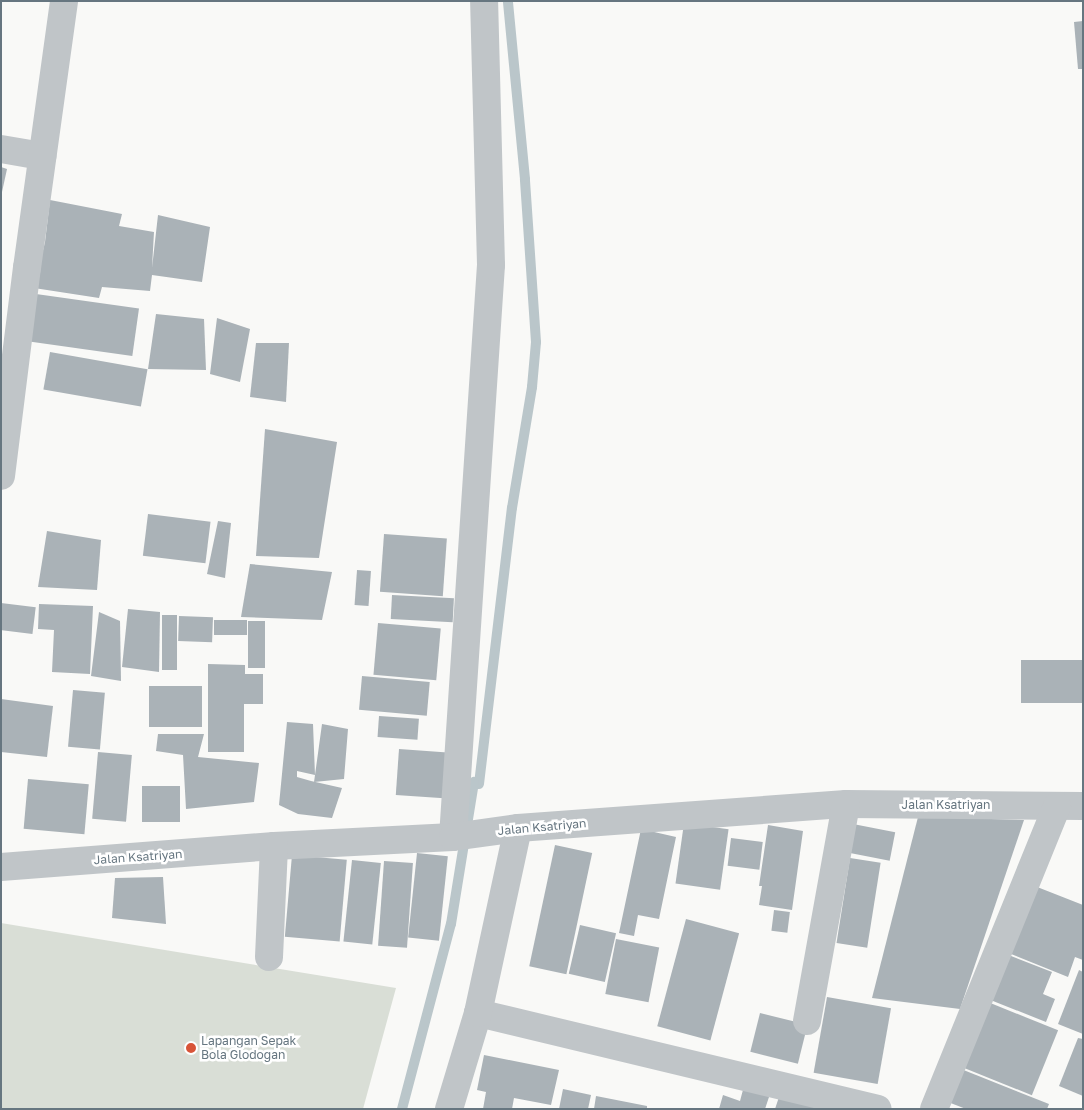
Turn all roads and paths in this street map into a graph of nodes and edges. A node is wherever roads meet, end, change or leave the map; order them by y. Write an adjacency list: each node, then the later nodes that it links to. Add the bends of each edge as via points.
1 (64, 1): 4 (street)
2 (484, 1): 9 (street, via 491,266)
3 (1, 149): 4 (street)
4 (42, 156): 5 (street)
5 (1, 476)
6 (846, 804): 7 (street, Jalan Ksatriyan); 8 (street, Jalan Ksatriyan); 14 (street)
7 (1070, 806): 17 (street)
8 (518, 828): 9 (street, Jalan Ksatriyan); 13 (street)
9 (456, 836): 10 (street, Jalan Ksatriyan)
10 (274, 846): 11 (street, Jalan Ksatriyan); 12 (street)
11 (1, 867)
12 (269, 958)
13 (478, 1013): 15 (street); 16 (street)
14 (807, 1021)
15 (449, 1109)
16 (878, 1109)
17 (934, 1109)

